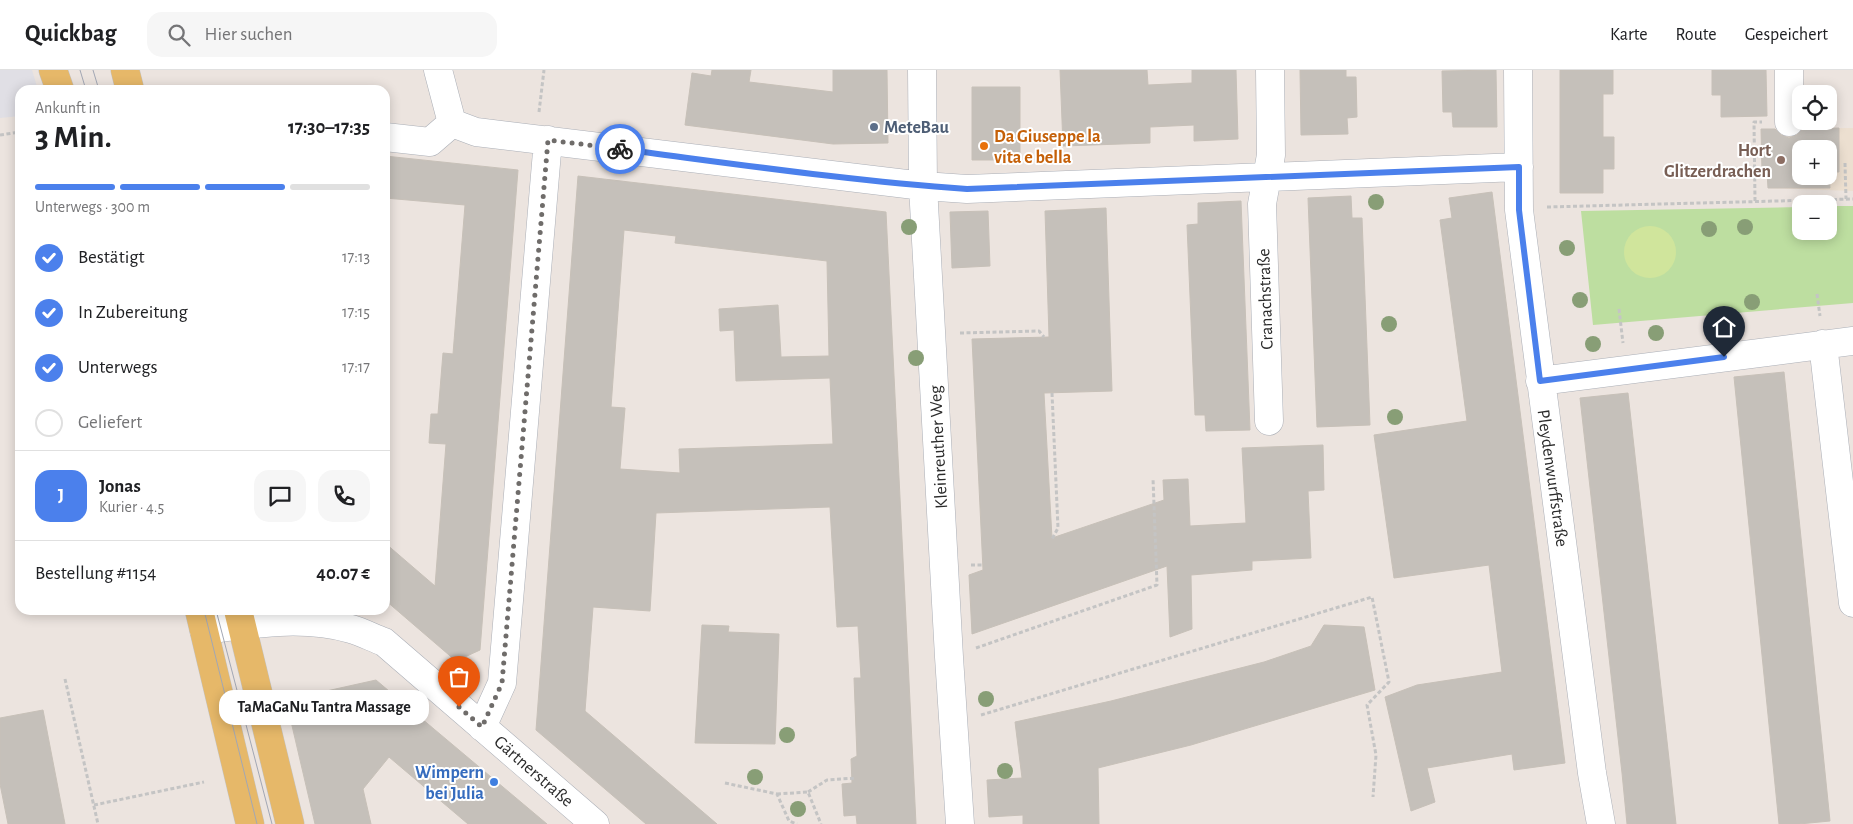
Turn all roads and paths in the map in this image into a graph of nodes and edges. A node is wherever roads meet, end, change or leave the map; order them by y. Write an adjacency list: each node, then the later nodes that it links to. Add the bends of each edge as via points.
1 (53, 70): 9 (main road)
2 (125, 70): 10 (main road)
3 (438, 70): 12 (street)
4 (544, 70): 16 (path)
5 (922, 70): 21 (street, Kleinreuther Weg)
6 (1270, 70): 20 (street, Cranachstraße, via 1271,155)
7 (1518, 70): 19 (street, Pleydenwurffstraße)
8 (1789, 70): 11 (street)
9 (58, 85)
10 (129, 85)
11 (1789, 122)
12 (452, 124): 15 (street, via 430,142); 16 (street, via 476,132)
13 (15, 132): 14 (path)
14 (0, 134)
15 (390, 138)
16 (542, 139): 21 (street); 43 (street, via 502,683)
17 (1754, 164): 24 (path)
18 (1845, 164): 22 (path)
19 (1519, 167): 20 (street); 32 (street, Pleydenwurffstraße, via 1519,210)
20 (1267, 178): 21 (street, via 967,189); 34 (street, Cranachstraße, via 1262,204)
21 (923, 186): 27 (street, Kleinreuther Weg)
22 (1846, 199): 23 (path); 24 (path)
23 (1853, 199)
24 (1755, 201): 25 (path)
25 (1550, 206)
26 (1620, 309): 31 (path)
27 (932, 334): 28 (path, via 1039,331); 40 (street, Kleinreuther Weg)
28 (1044, 337)
29 (1853, 341): 30 (street)
30 (1823, 344): 31 (street); 37 (street)
31 (1625, 370): 32 (street)
32 (1540, 381): 58 (street, Pleydenwurffstraße)
33 (1052, 393): 36 (path, via 1058,528)
34 (1269, 421)
35 (1153, 478): 40 (path, via 1157,585)
36 (1052, 539)
37 (1853, 603)
38 (240, 617): 39 (street, Gärtnerstraße); 43 (street, Gärtnerstraße, via 351,629 384,642); 53 (main road)
39 (201, 620): 52 (main road)
40 (949, 657): 42 (street, Kleinreuther Weg)
41 (65, 679): 50 (path)
42 (954, 723): 49 (path, via 1372,597 1389,682 1367,705 1376,755); 57 (street, Kleinreuther Weg)
43 (482, 727): 54 (street, Gärtnerstraße)
44 (856, 778): 47 (path, via 827,780)
45 (204, 782): 50 (path)
46 (725, 783): 48 (path)
47 (808, 792): 48 (path); 56 (path)
48 (777, 794): 55 (path, via 789,821)
49 (1373, 797)
50 (94, 805): 51 (path)
51 (98, 824)
52 (250, 824)
53 (290, 824)
54 (595, 824)
55 (797, 824)
56 (821, 824)
57 (960, 824)
58 (1601, 824)

